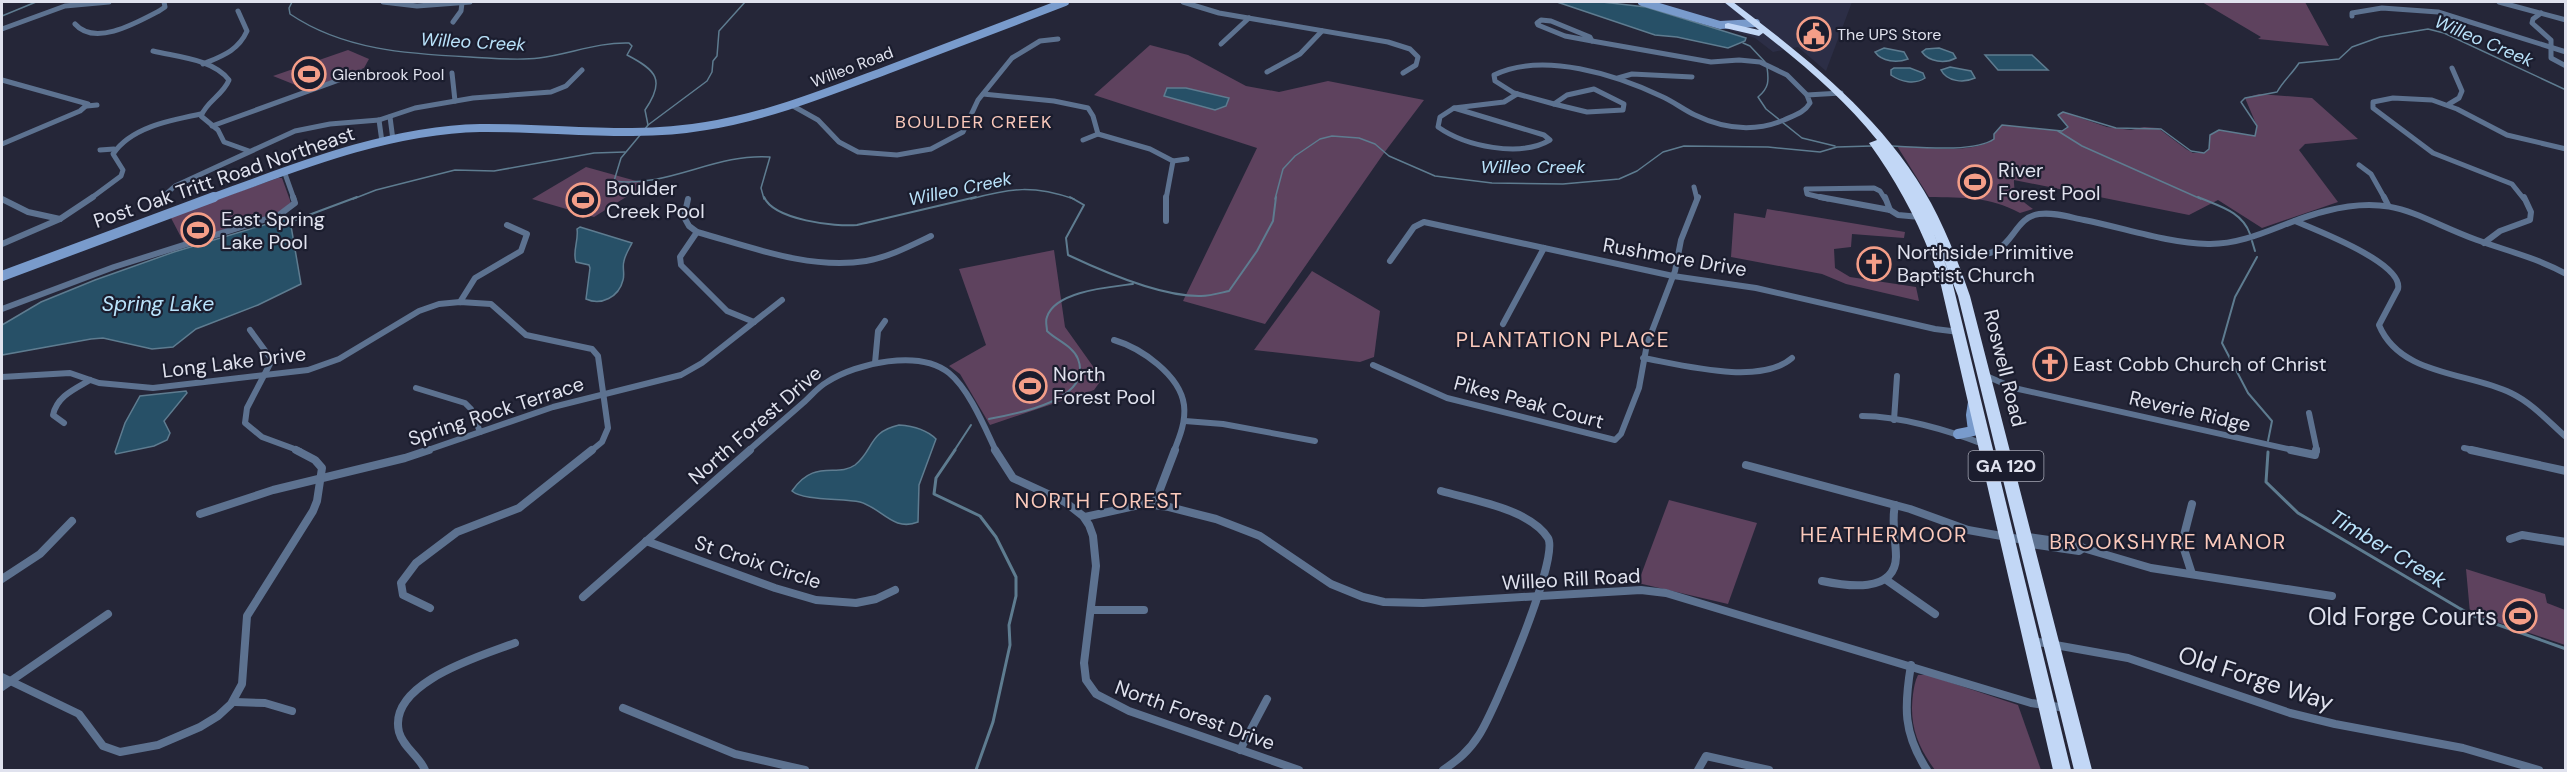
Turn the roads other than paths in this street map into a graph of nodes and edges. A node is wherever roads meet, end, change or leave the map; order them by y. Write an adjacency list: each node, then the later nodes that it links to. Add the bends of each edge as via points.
1 (109, 2): 21 (street, via 72,5)
2 (164, 2): 19 (street, via 165,7 155,13 96,35 83,32)
3 (383, 2): 11 (street, via 417,6)
4 (470, 2): 11 (street)
5 (1065, 2): 49 (street, Willeo Road)
6 (1183, 2): 15 (street)
7 (1642, 2): 18 (street)
8 (1718, 2): 18 (highway, GA 120)
9 (1728, 2): 20 (highway, GA 120)
10 (2499, 2): 13 (street)
11 (462, 3): 17 (street)
12 (238, 11): 29 (street, via 247,31 240,44)
13 (2541, 13): 16 (street); 26 (street, via 2532,23 2550,40)
14 (2352, 16): 26 (street, via 2356,11 2371,8 2439,12)
15 (1249, 18): 22 (street); 25 (street)
16 (2565, 20)
17 (453, 22)
18 (1733, 23): 20 (highway); 20 (highway, GA 120)
19 (75, 24)
20 (1754, 27): 42 (highway, GA 120)
21 (2, 29)
22 (1322, 31): 34 (street, via 1300,54); 36 (street, via 1410,49 1418,61)
23 (1058, 39): 40 (street, via 1040,41 1018,53)
24 (1592, 41): 24 (street, via 1560,35 1537,22 1551,21); 43 (street, via 1711,62 1760,62 1787,75)
25 (1221, 44)
26 (2551, 49): 28 (street); 30 (street, via 2551,58)
27 (153, 51): 29 (street)
28 (2565, 52)
29 (203, 64): 51 (street, via 220,69 229,80)
30 (2565, 66)
31 (2452, 68): 46 (street, via 2462,94)
32 (582, 70): 44 (street, via 566,86 551,92)
33 (361, 72): 54 (street)
34 (1267, 72)
35 (452, 73): 44 (street)
36 (1403, 73)
37 (1692, 77): 38 (street)
38 (1618, 78): 41 (street, via 1549,64 1494,75 1498,84); 43 (street, via 1696,116 1744,129 1767,127 1805,111 1810,104)
39 (2, 80): 48 (street)
40 (983, 94): 49 (street, via 967,127 957,137 931,149 897,155 848,148 818,120); 57 (street, via 1087,108)
41 (1517, 94): 45 (street); 50 (street, via 1504,102)
42 (1836, 94): 43 (street); 56 (highway, GA 120)
43 (1807, 95)
44 (455, 101): 52 (street)
45 (1554, 104): 45 (street, via 1587,112 1623,110 1624,104 1594,89 1580,90)
46 (2449, 104): 63 (street, via 2507,135); 83 (street, via 2408,97 2380,99 2372,106 2433,153 2501,178 2521,192 2531,212 2530,220 2500,231)
47 (97, 105): 48 (street)
48 (87, 106): 61 (street)
49 (793, 106): 55 (street, Willeo Road, via 741,120)
50 (1454, 108): 50 (street, via 1438,119 1438,127 1444,133 1509,148 1534,149 1550,140)
51 (201, 114): 54 (street); 62 (street, via 159,125)
52 (390, 117): 53 (street); 58 (street)
53 (379, 120): 60 (street); 65 (street, via 311,127)
54 (212, 126): 65 (street, via 227,144)
55 (642, 131): 58 (street, Post Oak Tritt Road Northeast, via 488,128)
56 (1872, 132): 76 (highway, Roswell Road / GA 120); 86 (highway, Roswell Road / GA 120, via 1894,154 1923,199)
57 (1098, 134): 59 (street); 67 (street)
58 (393, 140): 60 (street, Post Oak Tritt Road Northeast)
59 (1083, 140)
60 (382, 142): 69 (street, Post Oak Tritt Road Northeast)
61 (2, 144)
62 (114, 149): 64 (street); 77 (street, via 113,156 123,170 119,179)
63 (2565, 149)
64 (100, 150)
65 (249, 151): 71 (street)
66 (1187, 159): 67 (street)
67 (1173, 160): 78 (street)
68 (2359, 165): 74 (street, via 2371,174)
69 (284, 171): 89 (street, Post Oak Tritt Road Northeast); 93 (street, via 295,203 279,215 114,267)
70 (1694, 187): 90 (street, Pikes Peak Court, via 1698,196 1681,240)
71 (166, 194)
72 (2, 199): 77 (street, via 28,212)
73 (688, 199): 81 (street, via 684,217)
74 (2388, 205): 79 (street, via 2355,205); 83 (street)
75 (1890, 210): 75 (street, via 1881,192 1874,188 1806,189 1813,196); 76 (street)
76 (1920, 217): 86 (highway, Roswell Road / GA 120)
77 (60, 219): 84 (street)
78 (1166, 220)
79 (2295, 221): 86 (street, via 2241,242 2211,244 2177,241 2064,215 2038,214 2021,220 2006,244 1994,252); 122 (street, via 2379,261 2397,275 2397,289 2379,325 2384,338 2396,350 2428,366 2510,393)
80 (507, 225): 92 (street, via 527,234 523,249 475,278)
81 (697, 232): 82 (street, via 835,264 874,259); 95 (street, via 680,257 681,265 727,311)
82 (931, 236)
83 (2484, 243): 88 (street)
84 (2, 244)
85 (1544, 248): 87 (street, Rushmore Drive, via 1420,222); 90 (street, Rushmore Drive); 96 (street)
86 (1943, 252): 98 (highway, Roswell Road / GA 120); 99 (highway, Roswell Road / GA 120)
87 (1390, 261)
88 (2565, 274)
89 (2, 276)
90 (1673, 276): 98 (street, Rushmore Drive, via 1756,288); 101 (street, Pikes Peak Court)
91 (782, 300): 95 (street, Spring Rock Terrace)
92 (460, 302): 106 (street, Long Lake Drive, via 419,311 327,365); 113 (street, Long Lake Drive, via 491,304 526,335 592,349 598,356)
93 (2, 309)
94 (885, 321): 103 (street, via 878,331)
95 (754, 322): 113 (street, Spring Rock Terrace, via 688,372)
96 (1503, 324)
97 (250, 330): 106 (street, via 271,356)
98 (1958, 332): 99 (street, Rushmore Drive); 114 (highway, Roswell Road / GA 120)
99 (1973, 333): 105 (highway, Roswell Road / GA 120)
100 (1114, 340): 118 (street, via 1132,345 1170,377 1182,396)
101 (1643, 358): 102 (street, via 1741,372 1785,366); 104 (street, Pikes Peak Court, via 1639,388 1615,440 1447,398)
102 (1792, 358)
103 (875, 363): 134 (street, North Forest Drive, via 918,362 951,375 961,385 1011,476 1067,502); 139 (street, North Forest Drive, via 846,372 818,388)
104 (1373, 365)
105 (1984, 375): 111 (street); 112 (highway, Roswell Road / GA 120)
106 (265, 376): 109 (street, Long Lake Drive, via 153,388); 128 (street, via 247,408 245,423 253,432 319,462)
107 (1897, 376): 117 (street)
108 (2, 377): 109 (street, Long Lake Drive, via 63,373)
109 (90, 381): 119 (street, via 54,406 53,415)
110 (416, 388): 120 (street, via 465,403)
111 (2014, 388): 112 (street); 115 (street, Reverie Ridge, via 2315,455)
112 (1988, 392): 138 (highway, Roswell Road / GA 120)
113 (603, 395): 120 (street, Spring Rock Terrace); 149 (street, Long Lake Drive, via 608,428 595,449 519,508 457,532 409,570 401,583 403,595)
114 (1974, 399): 121 (street, via 1973,431); 124 (highway, Roswell Road / GA 120)
115 (2309, 413)
116 (1862, 416): 117 (street)
117 (1894, 420): 121 (street)
118 (1185, 421): 123 (street); 131 (street)
119 (64, 423)
120 (480, 432): 128 (street, Spring Rock Terrace, via 405,458)
121 (1958, 434): 124 (street)
122 (2565, 437)
123 (1315, 441)
124 (1985, 446): 136 (highway, Roswell Road / GA 120)
125 (2464, 448): 127 (street)
126 (1746, 465): 132 (street)
127 (2565, 471)
128 (322, 479): 133 (street, Spring Rock Terrace); 161 (street, via 310,517 246,616 241,685)
129 (1441, 491): 147 (street, via 1511,511 1541,529 1551,552)
130 (2192, 504): 141 (street, via 2181,543)
131 (1154, 505): 134 (street, Willeo Rill Road, via 1136,505); 147 (street, Willeo Rill Road, via 1251,531 1322,579 1369,599 1413,603)
132 (1895, 505): 136 (street, via 1958,528); 143 (street, via 1892,526 1896,561)
133 (200, 514)
134 (1085, 517): 150 (street, North Forest Drive, via 1096,552)
135 (72, 521): 142 (street, via 36,559)
136 (2006, 537): 138 (street); 154 (highway, Roswell Road / GA 120)
137 (2510, 538): 140 (street, via 2522,535)
138 (2025, 540): 141 (street, via 2079,551 2083,548 2144,566); 156 (highway, Roswell Road / GA 120)
139 (646, 541): 145 (street, St Croix Circle, via 808,598 864,602); 146 (street, North Forest Drive)
140 (2565, 542)
141 (2192, 574): 148 (street)
142 (2, 579)
143 (1885, 579): 144 (street, via 1860,586); 153 (street)
144 (1822, 581)
145 (895, 590)
146 (583, 597)
147 (1538, 597): 157 (street, Willeo Rill Road, via 1641,590 1666,593); 170 (street, via 1480,734 1466,754)
148 (2332, 597)
149 (430, 609)
150 (1091, 610): 151 (street); 166 (street, North Forest Drive, via 1084,672 1096,694 1129,711)
151 (1144, 610)
152 (108, 614): 158 (street)
153 (1935, 614)
154 (2031, 640): 156 (street, Old Forge Way); 162 (highway, Roswell Road / GA 120)
155 (515, 643): 167 (street, via 435,675 405,704 397,722 399,732)
156 (2050, 643): 164 (highway, Roswell Road / GA 120); 176 (street, Old Forge Way, via 2152,664 2290,713 2463,748)
157 (1911, 665): 162 (street, Willeo Rill Road); 173 (street, via 1906,726)
158 (6, 679): 159 (street); 161 (street, via 80,714 89,721 103,747 116,751 144,748 194,731)
159 (2, 687)
160 (1267, 699): 166 (street)
161 (235, 702): 165 (street, via 265,703)
162 (2046, 705): 164 (street, Willeo Rill Road); 174 (highway, Roswell Road / GA 120)
163 (622, 708): 168 (street, via 744,757)
164 (2066, 708): 175 (highway, Roswell Road / GA 120)
165 (292, 711)
166 (1240, 750): 169 (street, North Forest Drive)
167 (425, 771)
168 (805, 771)
169 (1299, 771)
170 (1443, 771)
171 (1698, 771): 172 (street, via 1706,756)
172 (1769, 771)
173 (1927, 771)
174 (2062, 771)
175 (2083, 771)
176 (2539, 771)

